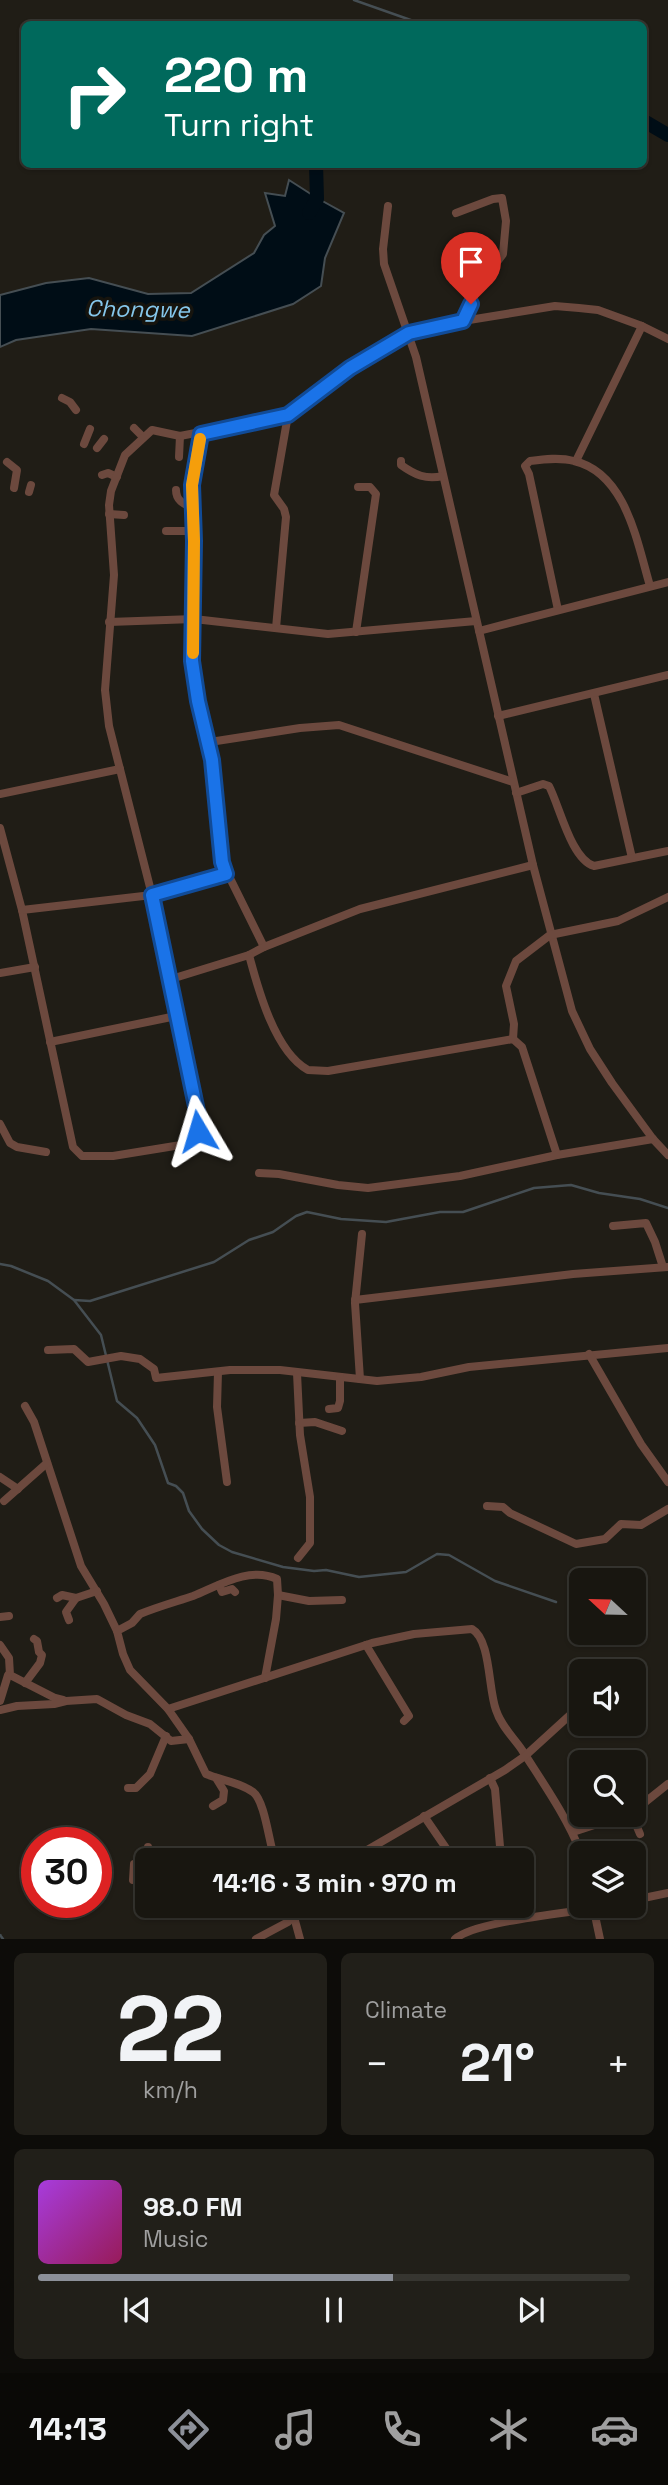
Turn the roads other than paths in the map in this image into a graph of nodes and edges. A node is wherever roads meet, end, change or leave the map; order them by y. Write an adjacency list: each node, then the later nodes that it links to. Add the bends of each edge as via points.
1 (388, 206): 5 (street, via 384,264)
2 (456, 213): 3 (street, via 502,198 506,221 503,254 478,287)
3 (463, 321): 4 (street, via 555,306 598,310); 5 (street)
4 (642, 326): 6 (street); 20 (street)
5 (409, 333): 8 (street, via 350,368); 23 (street)
6 (668, 339)
7 (62, 398): 9 (street, via 77,408)
8 (288, 415): 12 (street); 39 (street, via 274,495 286,517)
9 (76, 421)
10 (134, 428): 14 (street)
11 (90, 429): 16 (street)
12 (201, 434): 13 (street); 28 (street)
13 (180, 436): 14 (street, via 152,430); 18 (street)
14 (143, 437): 24 (street, via 125,455)
15 (104, 439): 17 (street)
16 (84, 444)
17 (97, 448)
18 (179, 457)
19 (401, 461): 23 (street, via 416,476)
20 (576, 461): 34 (street, via 607,480 624,506); 35 (street, via 530,461 525,467)
21 (7, 462): 26 (street, via 17,470)
22 (102, 475): 24 (street)
23 (443, 476): 37 (street)
24 (117, 477): 29 (street)
25 (358, 487): 41 (street, via 370,487 376,494)
26 (14, 488)
27 (176, 490): 28 (street, via 182,503)
28 (193, 508): 32 (street)
29 (109, 514): 30 (street); 38 (street, via 114,575)
30 (124, 515)
31 (166, 531): 32 (street)
32 (194, 531): 36 (street)
33 (668, 582): 34 (street)
34 (650, 586): 35 (street)
35 (558, 610): 40 (street)
36 (194, 619): 38 (street); 39 (street); 45 (street, via 192,661)
37 (476, 621): 40 (street); 41 (street)
38 (109, 622): 46 (street, via 105,690)
39 (276, 628): 41 (street)
40 (479, 631): 44 (street)
41 (356, 632)
42 (668, 675): 43 (street)
43 (594, 694): 44 (street); 52 (street)
44 (498, 716): 47 (street)
45 (210, 742): 47 (street, via 339,725); 54 (street)
46 (120, 769): 49 (street); 55 (street)
47 (513, 782): 48 (street)
48 (516, 793): 52 (street, via 549,786 586,864); 53 (street)
49 (0, 794)
50 (0, 828): 57 (street)
51 (668, 851): 52 (street)
52 (632, 858)
53 (533, 865): 58 (street); 59 (street, via 360,909)
54 (226, 874): 55 (street); 59 (street)
55 (152, 895): 57 (street); 63 (street)
56 (668, 897): 58 (street, via 618,921)
57 (22, 910): 61 (street)
58 (551, 935): 65 (street, via 516,961 506,986); 68 (street, via 572,1011 590,1049)
59 (264, 947): 60 (street)
60 (249, 955): 63 (street); 65 (street, via 260,998 282,1043 308,1070 328,1071)
61 (34, 967): 62 (street); 66 (street)
62 (0, 973)
63 (168, 980): 64 (street)
64 (176, 1016): 66 (street); 66 (street, via 198,1116 198,1131 187,1144 113,1156 77,1154)
65 (513, 1039): 70 (street, via 522,1047)
66 (50, 1042)
67 (0, 1124): 69 (street, via 10,1143)
68 (653, 1139): 70 (street); 71 (street)
69 (46, 1152)
70 (557, 1155): 72 (street, via 460,1176 368,1188)
71 (668, 1155)
72 (259, 1174)
73 (613, 1226): 75 (street, via 646,1223)
74 (362, 1234): 76 (street)
75 (666, 1267): 76 (street)
76 (355, 1300): 83 (street)
77 (668, 1348): 79 (street)
78 (48, 1350): 80 (street, via 74,1349 88,1362 116,1356 141,1359 154,1368 156,1378)
79 (589, 1354): 83 (street, via 421,1377); 91 (street)
80 (218, 1372): 81 (street); 90 (street, via 217,1407)
81 (297, 1373): 82 (street); 86 (street)
82 (340, 1377): 83 (street); 85 (street, via 338,1408)
83 (360, 1379)
84 (25, 1406): 88 (street)
85 (329, 1409)
86 (299, 1423): 87 (street, via 315,1422); 96 (street, via 310,1497 310,1544)
87 (342, 1431)
88 (47, 1463): 92 (street); 98 (street, via 77,1556)
89 (0, 1477): 92 (street)
90 (228, 1482)
91 (668, 1482)
92 (18, 1489): 93 (street)
93 (4, 1501)
94 (487, 1506): 95 (street, via 503,1507 576,1544 605,1539 621,1524 641,1525)
95 (668, 1509)
96 (298, 1558)
97 (219, 1585): 99 (street, via 222,1592); 100 (street, via 247,1575 269,1575 276,1579); 105 (street, via 140,1614)
98 (97, 1591): 102 (street); 105 (street)
99 (235, 1592)
100 (278, 1595): 103 (street, via 309,1601); 110 (street)
101 (57, 1598): 102 (street)
102 (76, 1598): 104 (street, via 66,1612)
103 (342, 1600)
104 (69, 1620)
105 (117, 1631): 114 (street, via 130,1670)
106 (34, 1639): 111 (street, via 42,1655)
107 (0, 1645): 109 (street, via 9,1658)
108 (366, 1645): 110 (street); 117 (street, via 409,1716); 120 (street, via 454,1629 477,1632 482,1637 496,1710)
109 (6, 1674): 111 (street); 112 (street)
110 (265, 1678): 114 (street)
111 (25, 1684): 113 (street)
112 (0, 1701)
113 (66, 1701): 115 (street); 118 (street, via 97,1699)
114 (168, 1709): 119 (street)
115 (0, 1710)
116 (569, 1715): 120 (street)
117 (404, 1721)
118 (166, 1736): 119 (street, via 171,1741); 124 (street, via 150,1774 136,1788)
119 (188, 1739): 121 (street, via 201,1768)
120 (525, 1756): 122 (street); 130 (street)
121 (216, 1778): 126 (street, via 224,1791 223,1800); 133 (street, via 247,1788 261,1800)
122 (491, 1778): 127 (street); 136 (street)
123 (668, 1784): 125 (street)
124 (128, 1788)
125 (646, 1802)
126 (212, 1806)
127 (424, 1816): 134 (street); 135 (street)
128 (588, 1827): 130 (street)
129 (638, 1827): 131 (street)
130 (573, 1832): 132 (street)
131 (640, 1833)
132 (576, 1841)
133 (271, 1848)
134 (369, 1848)
135 (446, 1848)
136 (499, 1848)
137 (134, 1864): 138 (street)
138 (134, 1880)
139 (668, 1893): 140 (street)
140 (646, 1898)
141 (569, 1911): 147 (street, via 488,1926)
142 (289, 1918): 145 (street)
143 (294, 1918): 146 (street)
144 (595, 1918): 148 (street)
145 (256, 1939)
146 (300, 1939)
147 (455, 1939)
148 (600, 1939)

